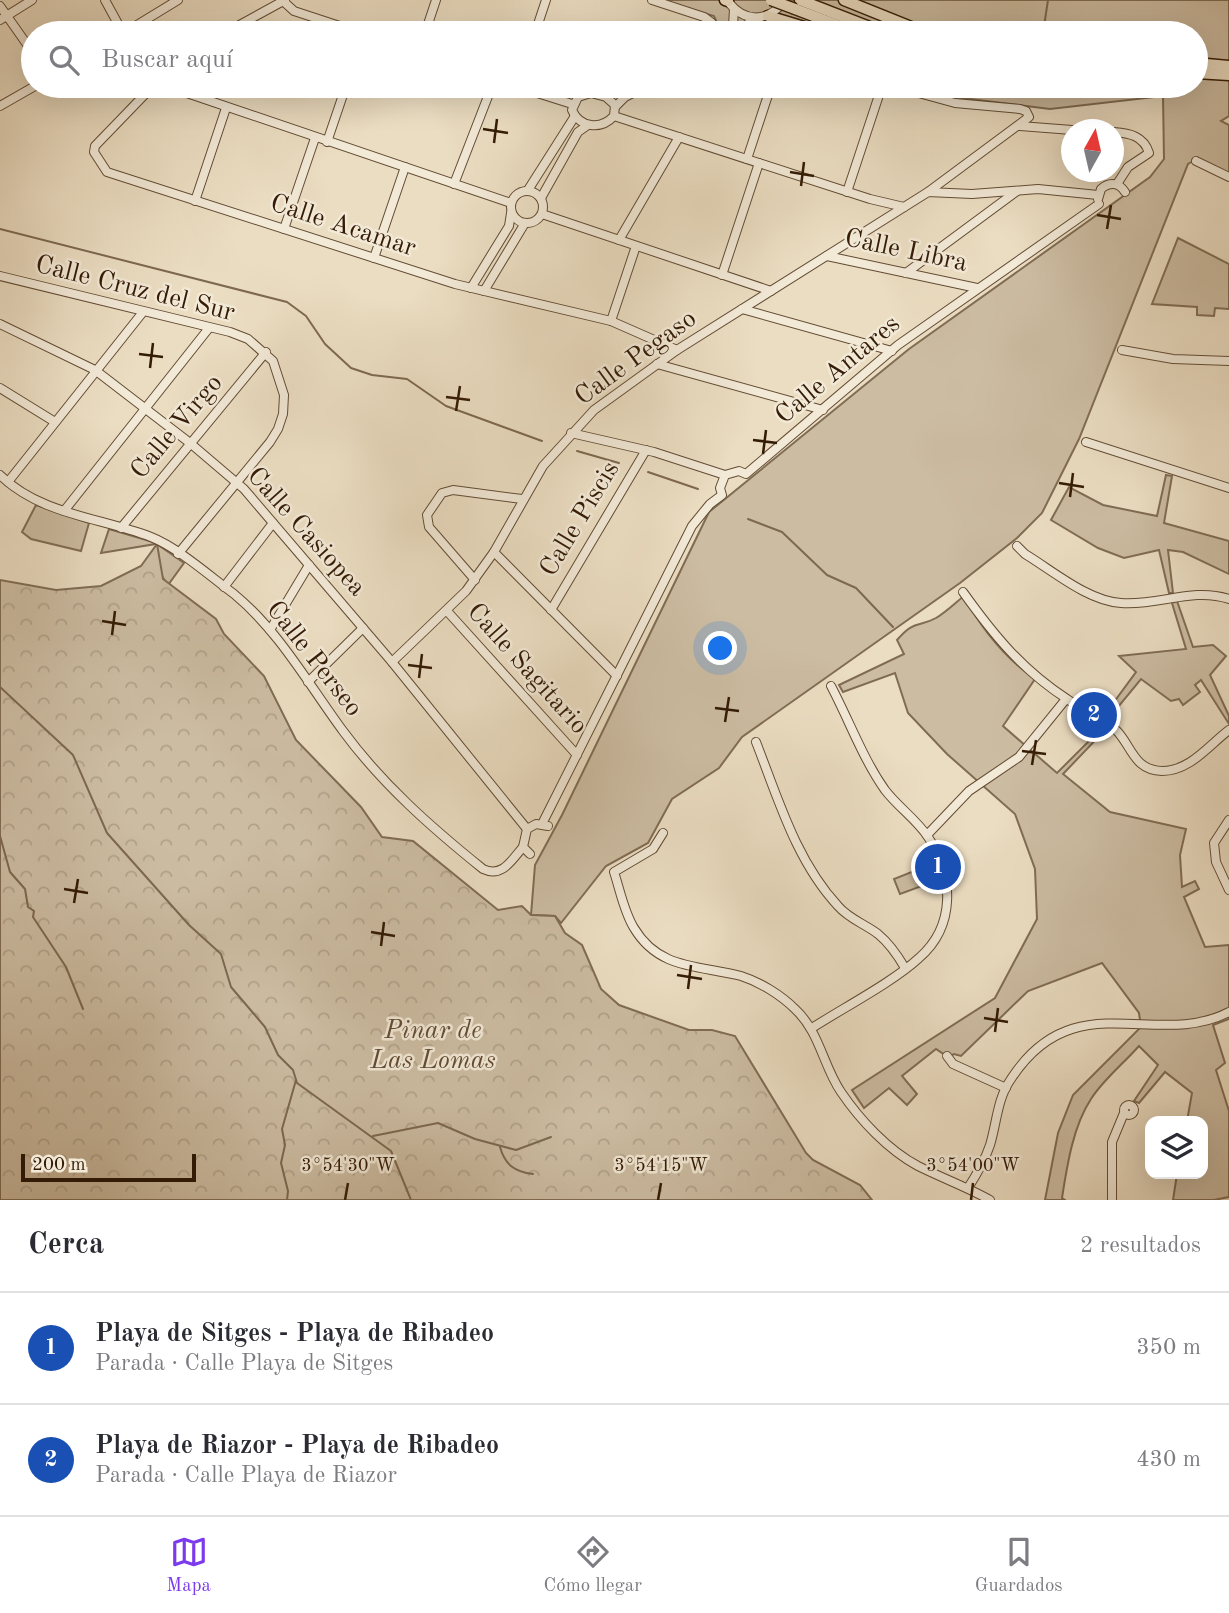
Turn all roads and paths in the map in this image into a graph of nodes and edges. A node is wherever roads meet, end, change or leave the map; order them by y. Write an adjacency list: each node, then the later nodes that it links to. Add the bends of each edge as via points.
1 (32, 0): 15 (street)
2 (105, 0): 17 (street)
3 (178, 0): 18 (street)
4 (284, 0): 19 (street); 20 (street, via 294,11)
5 (436, 0): 21 (street)
6 (547, 0): 22 (street)
7 (652, 0): 23 (street)
8 (771, 0): 12 (highway, bridge)
9 (785, 0): 14 (street)
10 (844, 0): 29 (highway)
11 (729, 3): 16 (street); 24 (street)
12 (798, 4): 27 (highway); 28 (highway)
13 (0, 6): 15 (street)
14 (768, 16): 16 (street); 26 (highway)
15 (4, 18): 30 (street)
16 (754, 18): 25 (street)
17 (117, 21)
18 (144, 21)
19 (246, 21)
20 (324, 21)
21 (429, 21)
22 (539, 21)
23 (709, 21)
24 (732, 21)
25 (751, 21)
26 (784, 21)
27 (833, 21)
28 (849, 21)
29 (896, 21)
30 (21, 39)
31 (1208, 64): 32 (highway)
32 (1229, 66)
33 (1208, 74): 34 (highway)
34 (1229, 75)
35 (21, 94): 48 (street)
36 (141, 98): 73 (street, Calle Acamar, via 102,137 94,152 107,172)
37 (199, 98): 49 (street)
38 (342, 98): 58 (street)
39 (487, 98): 65 (street)
40 (553, 98): 47 (street)
41 (579, 98): 47 (street)
42 (608, 98): 50 (street)
43 (624, 98): 50 (street)
44 (767, 98): 59 (street)
45 (878, 98): 69 (street)
46 (936, 98): 53 (street, via 1026,111 1029,117)
47 (572, 104): 51 (street)
48 (0, 106)
49 (226, 108): 57 (street); 73 (street)
50 (615, 112): 52 (street, via 604,124); 56 (street)
51 (575, 116): 52 (street); 68 (street)
52 (588, 125): 72 (street, via 578,132)
53 (1020, 126): 54 (street); 70 (street, Calle Pegaso)
54 (1061, 129)
55 (1124, 134): 63 (street, Calle Antares, via 1144,142 1149,153)
56 (679, 137): 59 (street); 81 (street)
57 (315, 138): 58 (street); 80 (street)
58 (327, 142): 62 (street)
59 (747, 159): 61 (street)
60 (1196, 161): 64 (street)
61 (759, 163): 69 (street); 86 (street)
62 (405, 167): 65 (street); 84 (street)
63 (1124, 173)
64 (1229, 177)
65 (454, 184): 75 (street)
66 (1116, 184): 71 (street); 74 (street, Calle Antares, via 1105,186)
67 (1019, 189): 70 (street); 74 (street); 85 (street)
68 (528, 190): 72 (street); 75 (street, via 516,194)
69 (847, 192): 76 (street)
70 (929, 192): 76 (street, Calle Pegaso)
71 (1125, 192)
72 (541, 198): 78 (street)
73 (195, 201): 80 (street, Calle Acamar)
74 (1100, 202): 89 (street, Calle Antares)
75 (510, 203): 77 (street)
76 (904, 207): 83 (street, Calle Pegaso)
77 (511, 214): 79 (street); 88 (street, via 509,226)
78 (542, 214): 79 (street); 81 (street)
79 (525, 223): 90 (street)
80 (284, 229): 84 (street, Calle Acamar)
81 (619, 240): 82 (street)
82 (636, 246): 86 (street); 94 (street)
83 (827, 256): 85 (street, Calle Libra); 91 (street, Calle Pegaso)
84 (374, 258): 88 (street, Calle Acamar)
85 (905, 272): 89 (street, Calle Libra)
86 (722, 275): 91 (street)
87 (0, 276): 93 (street, Calle Cruz del Sur)
88 (471, 288): 90 (street, Calle Acamar)
89 (977, 288): 99 (street, Calle Antares)
90 (484, 291): 94 (street, Calle Acamar)
91 (771, 291): 92 (street, Calle Pegaso)
92 (742, 309): 97 (street, Calle Pegaso); 99 (street)
93 (143, 312): 96 (street, Calle Cruz del Sur); 103 (street)
94 (611, 321): 97 (street, Calle Acamar)
95 (0, 324): 103 (street, Calle Casiopea)
96 (209, 328): 100 (street, Calle Cruz del Sur, via 247,339); 105 (street)
97 (677, 350): 102 (street, Calle Pegaso)
98 (1122, 350): 101 (street, via 1173,359)
99 (891, 351): 106 (street, Calle Antares)
100 (266, 352): 110 (street, Calle Virgo); 114 (street, via 281,378 283,414 270,442)
101 (1229, 361)
102 (657, 364): 106 (street); 108 (street, Calle Pegaso, via 594,410)
103 (95, 370): 105 (street, Calle Casiopea); 107 (street)
104 (0, 388): 107 (street)
105 (146, 408): 110 (street, Calle Casiopea); 118 (street)
106 (823, 410): 113 (street, Calle Antares, via 746,474)
107 (55, 422): 115 (street)
108 (571, 433): 111 (street); 117 (street, Calle Pegaso)
109 (1086, 442): 116 (street)
110 (190, 443): 114 (street, Calle Casiopea); 120 (street, Calle Virgo)
111 (646, 450): 113 (street); 129 (street, Calle Piscis)
112 (0, 475): 115 (street, Calle Perseo)
113 (725, 475): 134 (street, via 722,495 692,526)
114 (234, 481): 119 (street, Calle Casiopea); 123 (street)
115 (8, 482): 118 (street, Calle Perseo, via 27,496)
116 (1229, 488)
117 (522, 499): 122 (street, Calle Pegaso); 125 (street, via 453,489 442,494 427,516 429,527)
118 (64, 511): 120 (street, Calle Perseo)
119 (273, 523): 124 (street, Calle Casiopea); 126 (street)
120 (121, 528): 123 (street, Calle Perseo, via 153,537)
121 (1017, 546): 128 (street, via 1105,600 1142,603 1193,594)
122 (494, 552): 125 (street, Calle Pegaso); 129 (street)
123 (177, 554): 126 (street, Calle Perseo)
124 (309, 565): 131 (street, Calle Casiopea); 132 (street)
125 (475, 580): 130 (street, Calle Pegaso)
126 (223, 587): 132 (street, Calle Perseo)
127 (963, 592): 137 (street, via 1012,656)
128 (1229, 599)
129 (551, 610): 134 (street)
130 (447, 611): 133 (street, Calle Pegaso); 140 (street, Calle Sagitario)
131 (363, 628): 133 (street, Calle Casiopea); 135 (street)
132 (270, 630): 135 (street, Calle Perseo)
133 (393, 663): 142 (street, Calle Casiopea)
134 (617, 676): 140 (street)
135 (308, 682): 142 (street, Calle Perseo, via 395,792 483,869 496,873 526,851)
136 (831, 686): 144 (street, via 886,791)
137 (1066, 699): 138 (street, via 1117,731 1146,768 1177,770); 144 (street, via 1019,757 969,791)
138 (1229, 730)
139 (756, 742): 146 (street, via 818,883 856,923 877,933)
140 (577, 755): 142 (street, via 545,825)
141 (1229, 820): 145 (street, via 1214,843 1216,862)
142 (527, 829)
143 (663, 833): 148 (street, via 653,849 614,872 632,925 644,942 662,958 686,968 743,977 763,986 794,1008)
144 (927, 835): 146 (street, via 944,869 948,902 932,944)
145 (1229, 890)
146 (905, 968): 148 (street)
147 (1229, 1012): 150 (street, via 1200,1023 1108,1022 1067,1031 1040,1046)
148 (811, 1028): 152 (street, via 840,1090 862,1119 916,1165)
149 (947, 1056): 150 (street, via 953,1064)
150 (1006, 1088): 152 (street, via 990,1144)
151 (1125, 1113): 154 (street, via 1112,1142)
152 (968, 1188): 153 (street)
153 (990, 1200)
154 (1112, 1200)

